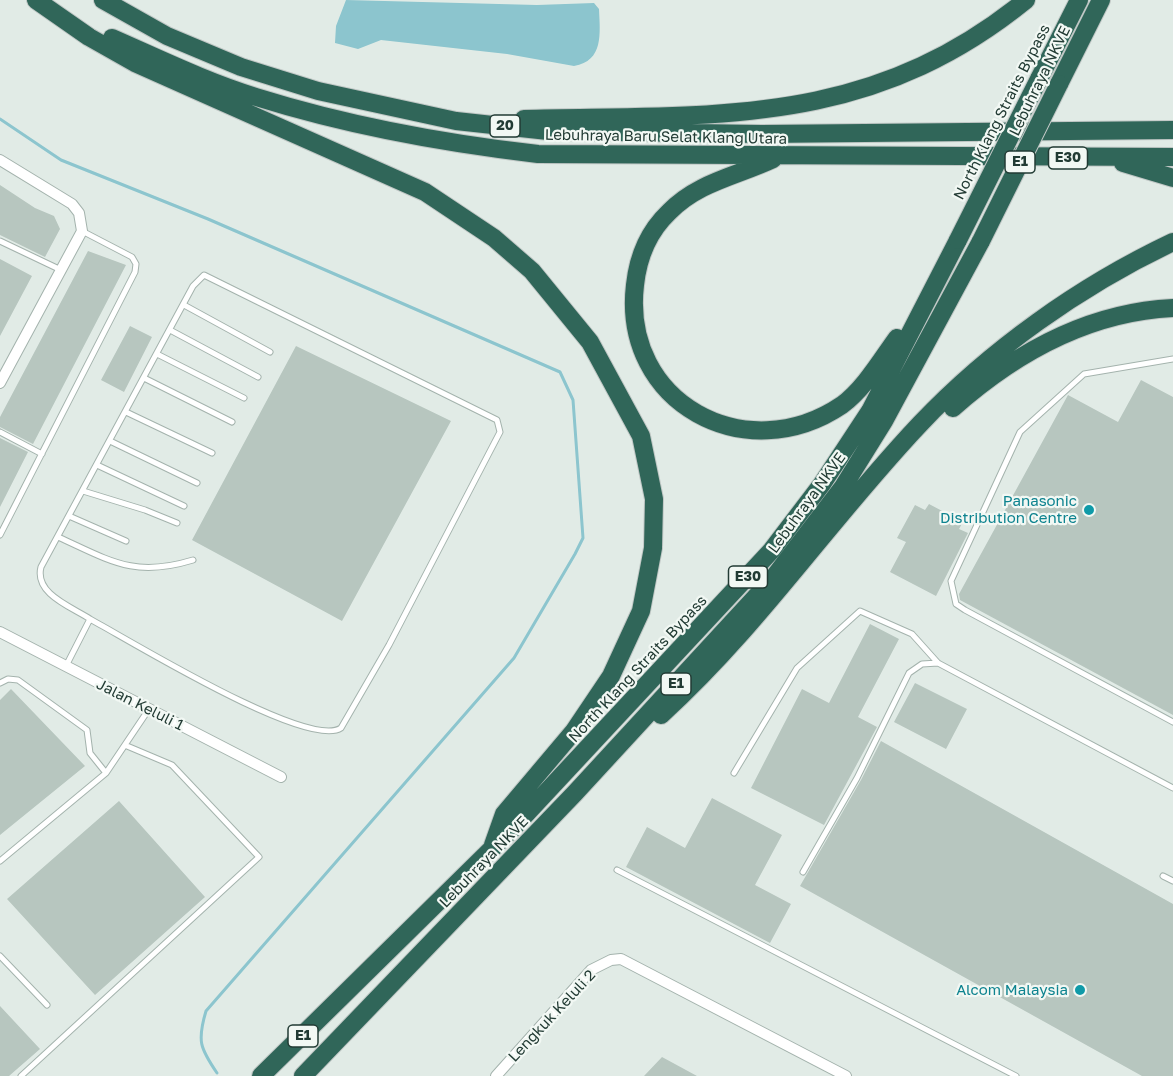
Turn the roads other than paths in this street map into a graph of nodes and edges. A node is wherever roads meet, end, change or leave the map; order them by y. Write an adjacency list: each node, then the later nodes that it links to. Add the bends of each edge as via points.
1 (1026, 0): 6 (highway, via 989,30 911,72 814,102 746,112)
2 (1079, 0): 17 (highway, North Klang Straits Bypass / E30, bridge)
3 (1101, 0): 58 (highway, Lebuhraya NKVE / E1, bridge, via 981,241 884,421 843,487 767,585)
4 (103, 1): 6 (highway, Lebuhraya Baru Selat Klang Utara / 20, via 167,36 241,67 330,94)
5 (39, 2): 9 (highway, Lebuhraya Baru Selat Klang Utara / 20, via 200,77 255,97 360,126 452,144 538,154); 59 (highway, via 135,63 425,192 447,206 494,238 532,272 566,311 609,374 641,436 654,499 653,548 641,611 611,676 574,730 504,814)
6 (456, 121): 8 (highway, Lebuhraya Baru Selat Klang Utara / 20, via 548,131)
7 (1173, 130): 8 (highway, Lebuhraya Baru Selat Klang Utara / E30)
8 (928, 132)
9 (778, 157): 11 (highway, Lebuhraya Baru Selat Klang Utara / E30); 17 (highway, via 710,182 681,201 658,223 640,257 634,294 638,344 661,384 689,409 720,424 748,430 783,429 804,424 843,404 876,367)
10 (1173, 157): 11 (highway, Lebuhraya Baru Selat Klang Utara / E30)
11 (1098, 158): 13 (highway)
12 (0, 160): 14 (street, via 72,204 79,213)
13 (1173, 178)
14 (82, 231): 18 (street); 34 (lane, via 132,257 135,273)
15 (0, 243): 18 (lane)
16 (1173, 243): 41 (highway, via 1062,307 975,372 906,439)
17 (945, 266): 59 (highway, North Klang Straits Bypass / E30, via 858,430 771,551 708,622)
18 (62, 270): 27 (street)
19 (184, 304): 21 (lane); 22 (lane); 46 (lane, via 204,275 497,420 500,432 389,645 336,732 318,732 270,716)
20 (1173, 308): 41 (highway, via 1102,319 1054,337 1005,367 954,406)
21 (170, 330): 23 (lane); 25 (lane)
22 (270, 352)
23 (157, 354): 26 (lane); 28 (lane)
24 (1173, 359): 52 (lane, via 1084,374 1020,432 951,582 956,604 964,610)
25 (258, 377)
26 (144, 378): 29 (lane); 30 (lane)
27 (0, 383)
28 (244, 398)
29 (126, 412): 32 (lane); 33 (lane)
30 (232, 422)
31 (0, 432): 34 (lane)
32 (110, 441): 35 (lane); 36 (lane)
33 (212, 453)
34 (42, 454): 42 (lane)
35 (97, 465): 37 (lane); 38 (lane)
36 (196, 483)
37 (83, 491): 39 (lane); 40 (lane)
38 (184, 506)
39 (69, 516): 43 (lane); 44 (lane)
40 (177, 523)
41 (828, 533): 58 (highway, via 691,688)
42 (0, 535)
43 (58, 537): 45 (lane, via 130,568 170,567); 46 (lane, via 41,567 43,585)
44 (126, 541)
45 (193, 560)
46 (90, 619): 49 (lane)
47 (0, 632): 49 (street, Jalan Keluli 1)
48 (938, 663): 54 (lane, via 912,634 860,611 797,668); 57 (lane); 62 (lane, via 922,664 909,673 857,778)
49 (66, 666): 51 (street, Jalan Keluli 1)
50 (0, 683): 55 (lane, via 8,679 18,681 87,730 90,753)
51 (149, 709): 53 (lane); 56 (street, Jalan Keluli 1)
52 (1173, 722)
53 (127, 746): 55 (lane); 69 (lane, via 172,765 260,857)
54 (734, 772)
55 (106, 773): 60 (lane)
56 (281, 777)
57 (1173, 788)
58 (575, 793): 70 (highway, Lebuhraya NKVE / E1)
59 (493, 845): 66 (highway, North Klang Straits Bypass / E30)
60 (0, 861)
61 (617, 870): 73 (lane)
62 (803, 872)
63 (1163, 876): 64 (lane)
64 (1173, 881)
65 (0, 956): 67 (lane)
66 (344, 995): 68 (highway, E1)
67 (47, 1005)
68 (259, 1073)
69 (21, 1076)
70 (303, 1076)
71 (496, 1076): 72 (street, Lengkuk Keluli 2, via 591,970 611,960 631,961)
72 (846, 1076)
73 (1016, 1076)

